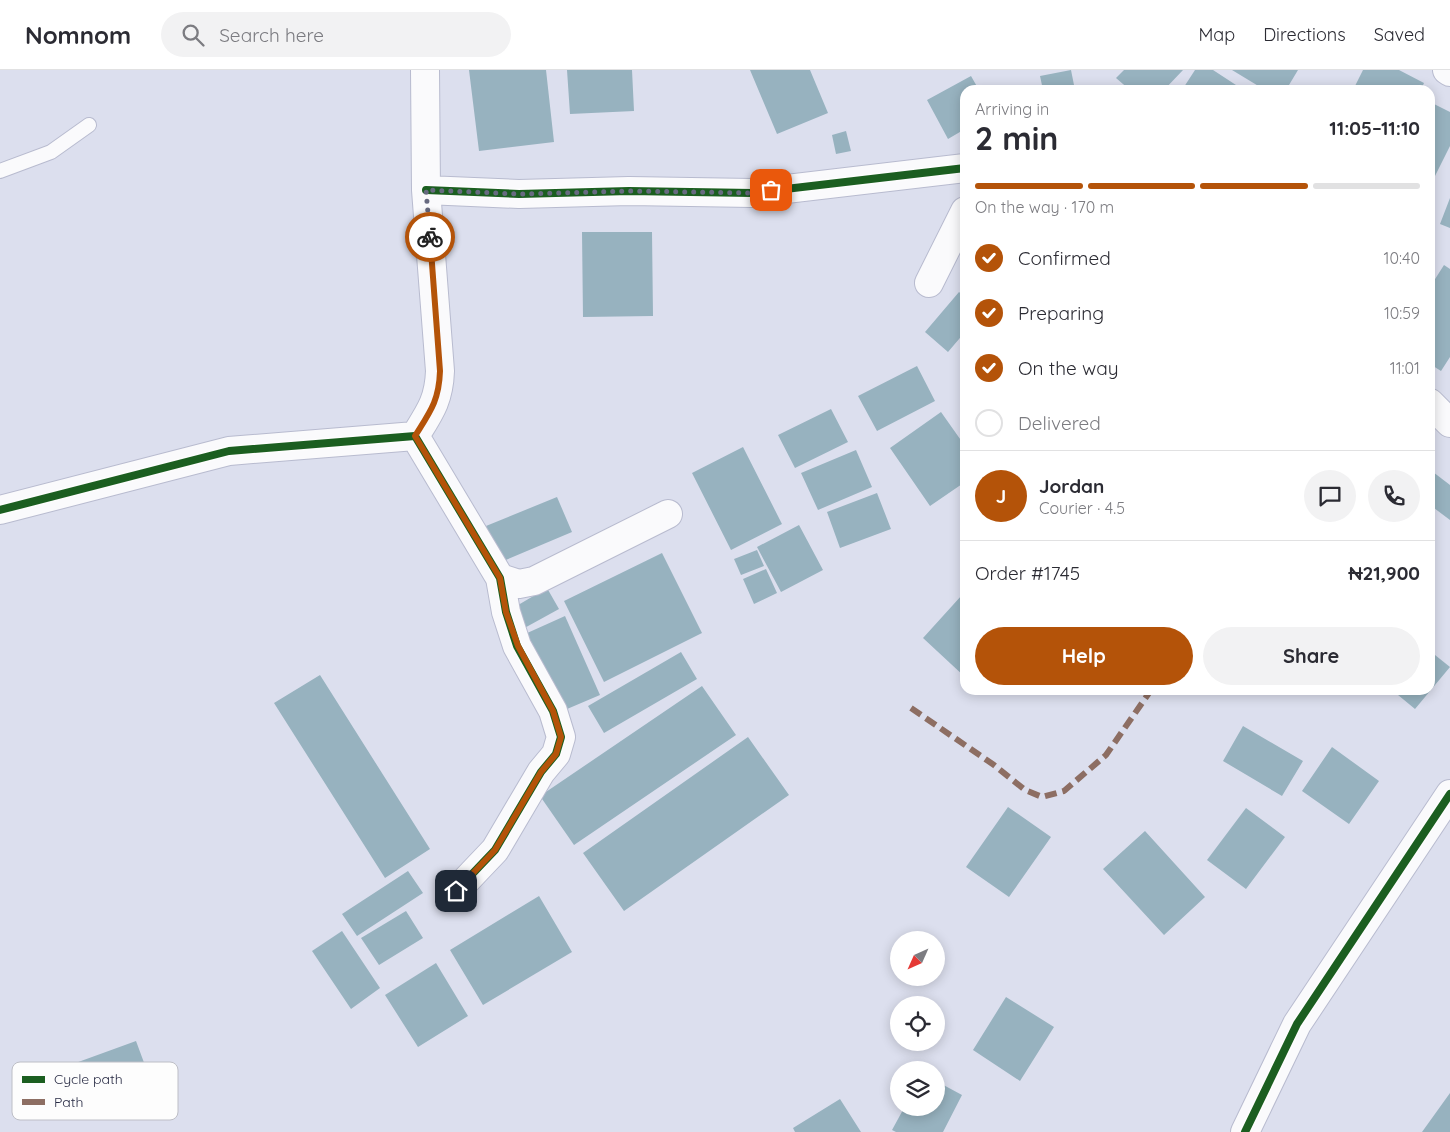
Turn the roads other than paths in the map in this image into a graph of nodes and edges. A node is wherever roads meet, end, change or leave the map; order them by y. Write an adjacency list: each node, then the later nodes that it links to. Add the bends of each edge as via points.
1 (425, 70): 5 (street)
2 (89, 125): 4 (lane, via 51,152)
3 (960, 169): 5 (street, via 752,193 629,191 519,194)
4 (0, 171)
5 (426, 190): 10 (street, via 440,390)
6 (960, 221): 7 (street)
7 (929, 283)
8 (1435, 407): 9 (street)
9 (1450, 422)
10 (415, 436): 11 (street, via 229,451); 13 (street)
11 (0, 510)
12 (668, 514): 13 (street, via 534,581 519,584)
13 (500, 578): 15 (street, via 506,612 518,646 553,711 561,737 556,754 541,772 495,850)
14 (1450, 794): 16 (street, via 1297,1024)
15 (456, 891)
16 (1245, 1132)

